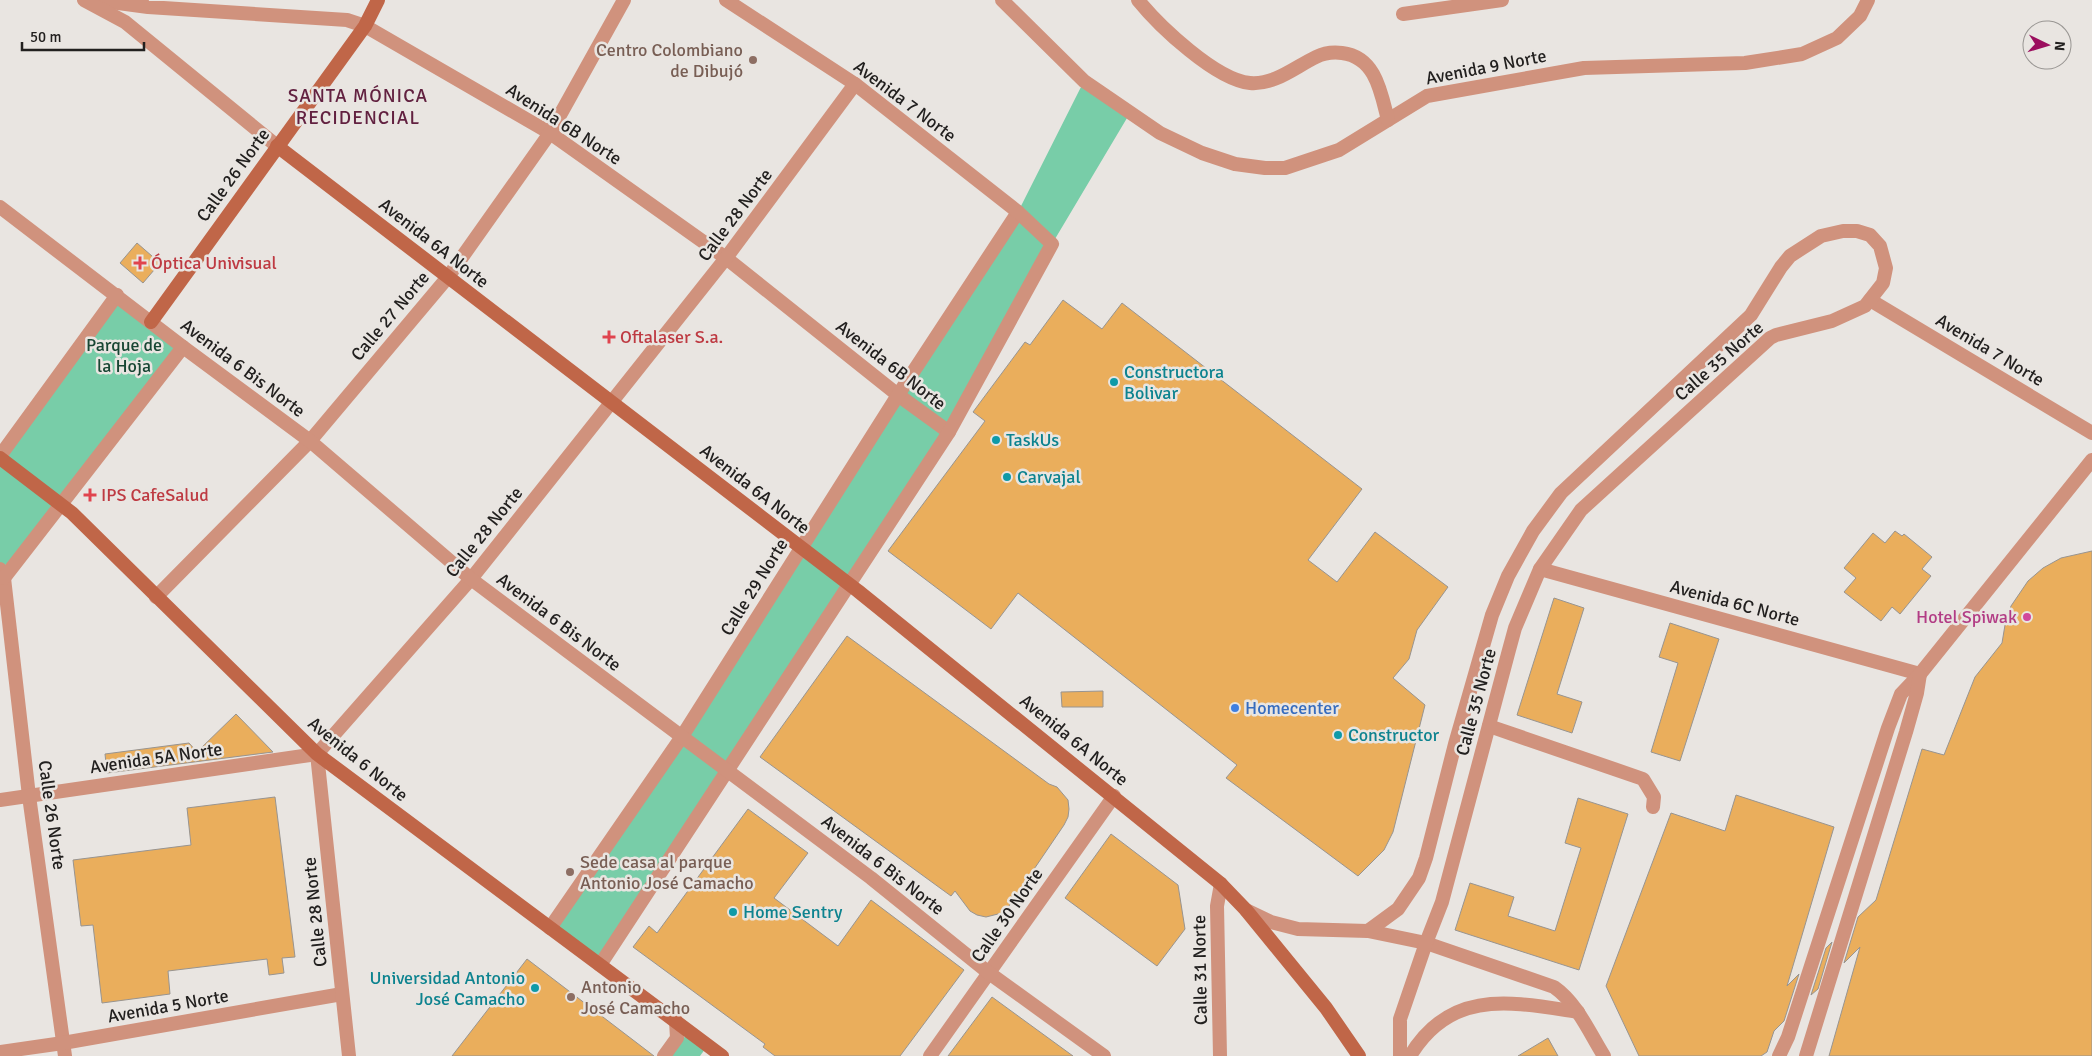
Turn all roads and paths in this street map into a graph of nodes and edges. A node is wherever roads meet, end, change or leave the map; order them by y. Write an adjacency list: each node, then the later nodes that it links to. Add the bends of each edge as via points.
1 (84, 0): 16 (street, Avenida 6A Norte, via 125,22)
2 (96, 0): 10 (street, Avenida 6B Norte)
3 (378, 0): 12 (main road, Calle 26 Norte)
4 (624, 0): 15 (street, Calle 27 Norte)
5 (726, 0): 13 (street, Avenida 7 Norte)
6 (1002, 0): 14 (street, Avenida 9 Norte, via 1084,81 1160,134 1235,164 1285,168 1339,150)
7 (1138, 0): 14 (street, via 1207,64 1229,77 1250,83 1272,80 1327,53 1358,57 1378,82)
8 (1502, 0): 11 (street)
9 (1868, 0): 14 (street, Avenida 9 Norte, via 1860,16 1837,38 1802,54 1745,63 1584,68 1427,96)
10 (149, 3): 12 (street, Avenida 6B Norte, via 347,20)
11 (1403, 14)
12 (365, 26): 15 (street, Avenida 6B Norte); 16 (main road, Calle 26 Norte)
13 (855, 84): 18 (street, Avenida 7 Norte); 19 (street, Calle 28 Norte)
14 (1388, 120)
15 (550, 133): 19 (street, Avenida 6B Norte); 20 (street, Calle 27 Norte)
16 (277, 146): 20 (main road, Avenida 6A Norte); 23 (main road, Calle 26 Norte)
17 (0, 207): 21 (street, Avenida 6 Bis Norte)
18 (1018, 212): 25 (street, Calle 29 Norte); 27 (street, Avenida 7 Norte, via 1052,244)
19 (726, 258): 25 (street, Avenida 6B Norte); 26 (street, Calle 28 Norte)
20 (448, 277): 26 (main road, Avenida 6A Norte); 29 (street, Calle 27 Norte)
21 (117, 296): 23 (street, Avenida 6 Bis Norte); 30 (street)
22 (1870, 300): 28 (street, Avenida 7 Norte); 34 (street, Calle 35 Norte, via 1865,306 1832,321 1770,338 1580,510); 51 (street, Calle 35 Norte, via 1883,283 1886,268 1880,246 1870,235 1843,231 1812,240 1781,267 1751,315 1561,493 1525,544 1492,615 1418,878 1398,909)
23 (151, 322): 24 (street, Avenida 6 Bis Norte)
24 (183, 347): 29 (street, Avenida 6 Bis Norte); 32 (street, Calle 26 Norte)
25 (898, 396): 27 (street, Avenida 6B Norte); 33 (street, Calle 29 Norte)
26 (611, 402): 33 (main road, Avenida 6A Norte); 36 (street, Calle 28 Norte)
27 (948, 432): 37 (street)
28 (2092, 433)
29 (310, 441): 36 (street, Avenida 6 Bis Norte); 38 (street, Calle 27 Norte)
30 (0, 457): 32 (main road, Avenida 6 Norte)
31 (2092, 460): 39 (street)
32 (61, 503): 35 (street, Calle 26 Norte); 38 (main road, Avenida 6 Norte)
33 (801, 548): 37 (main road, Avenida 6A Norte); 41 (street, Calle 29 Norte)
34 (1540, 569): 39 (street, Avenida 6C Norte); 40 (street, Calle 35 Norte, via 1515,628)
35 (2, 574): 44 (street, Calle 26 Norte)
36 (471, 579): 41 (street, Avenida 6 Bis Norte); 42 (street, Calle 28 Norte)
37 (849, 585): 43 (street); 45 (main road, Avenida 6A Norte)
38 (156, 597): 42 (main road, Avenida 6 Norte)
39 (1920, 674): 72 (street, via 1901,694 1891,720 1788,1037); 73 (street, via 1906,732)
40 (1489, 726): 47 (street, via 1643,779 1654,797); 52 (street, Calle 35 Norte, via 1442,902)
41 (682, 738): 43 (street, Avenida 6 Bis Norte); 50 (street, Calle 29 Norte)
42 (317, 754): 44 (street, Avenida 5A Norte); 50 (main road, Avenida 6 Norte); 55 (street, Calle 28 Norte)
43 (727, 771): 53 (street); 54 (street, Avenida 6 Bis Norte, via 871,878)
44 (29, 796): 46 (street, Avenida 5A Norte); 60 (street, Calle 26 Norte)
45 (1114, 796): 48 (main road, Avenida 6A Norte); 54 (street, Calle 30 Norte)
46 (0, 800)
47 (1653, 807)
48 (1221, 884): 49 (main road, Avenida 6A Norte); 67 (street, Calle 31 Norte, via 1217,906)
49 (1246, 910): 51 (street, via 1271,922 1298,929); 68 (main road, Avenida 6A Norte, via 1326,1008)
50 (550, 928): 53 (main road, Avenida 6 Norte)
51 (1368, 932): 52 (street)
52 (1426, 943): 56 (street, via 1554,986); 69 (street, Calle 35 Norte, via 1400,1019)
53 (600, 965): 57 (main road, Avenida 6 Norte)
54 (989, 973): 65 (street, Calle 30 Norte); 66 (street, Avenida 6 Bis Norte)
55 (342, 994): 60 (street, Avenida 5 Norte); 62 (street, Calle 28 Norte)
56 (1578, 1012): 70 (street, via 1511,1002 1458,1011 1436,1024); 71 (street)
57 (676, 1021): 58 (main road, Avenida 6 Norte); 59 (street)
58 (695, 1036): 59 (street); 64 (main road, Avenida 6 Norte)
59 (677, 1038): 63 (street)
60 (64, 1050): 61 (street, Avenida 5 Norte)
61 (0, 1052)
62 (349, 1056)
63 (664, 1056)
64 (722, 1056)
65 (930, 1056)
66 (1104, 1056)
67 (1220, 1056)
68 (1360, 1056)
69 (1400, 1056)
70 (1410, 1056)
71 (1604, 1056)
72 (1779, 1056)
73 (1806, 1056)

